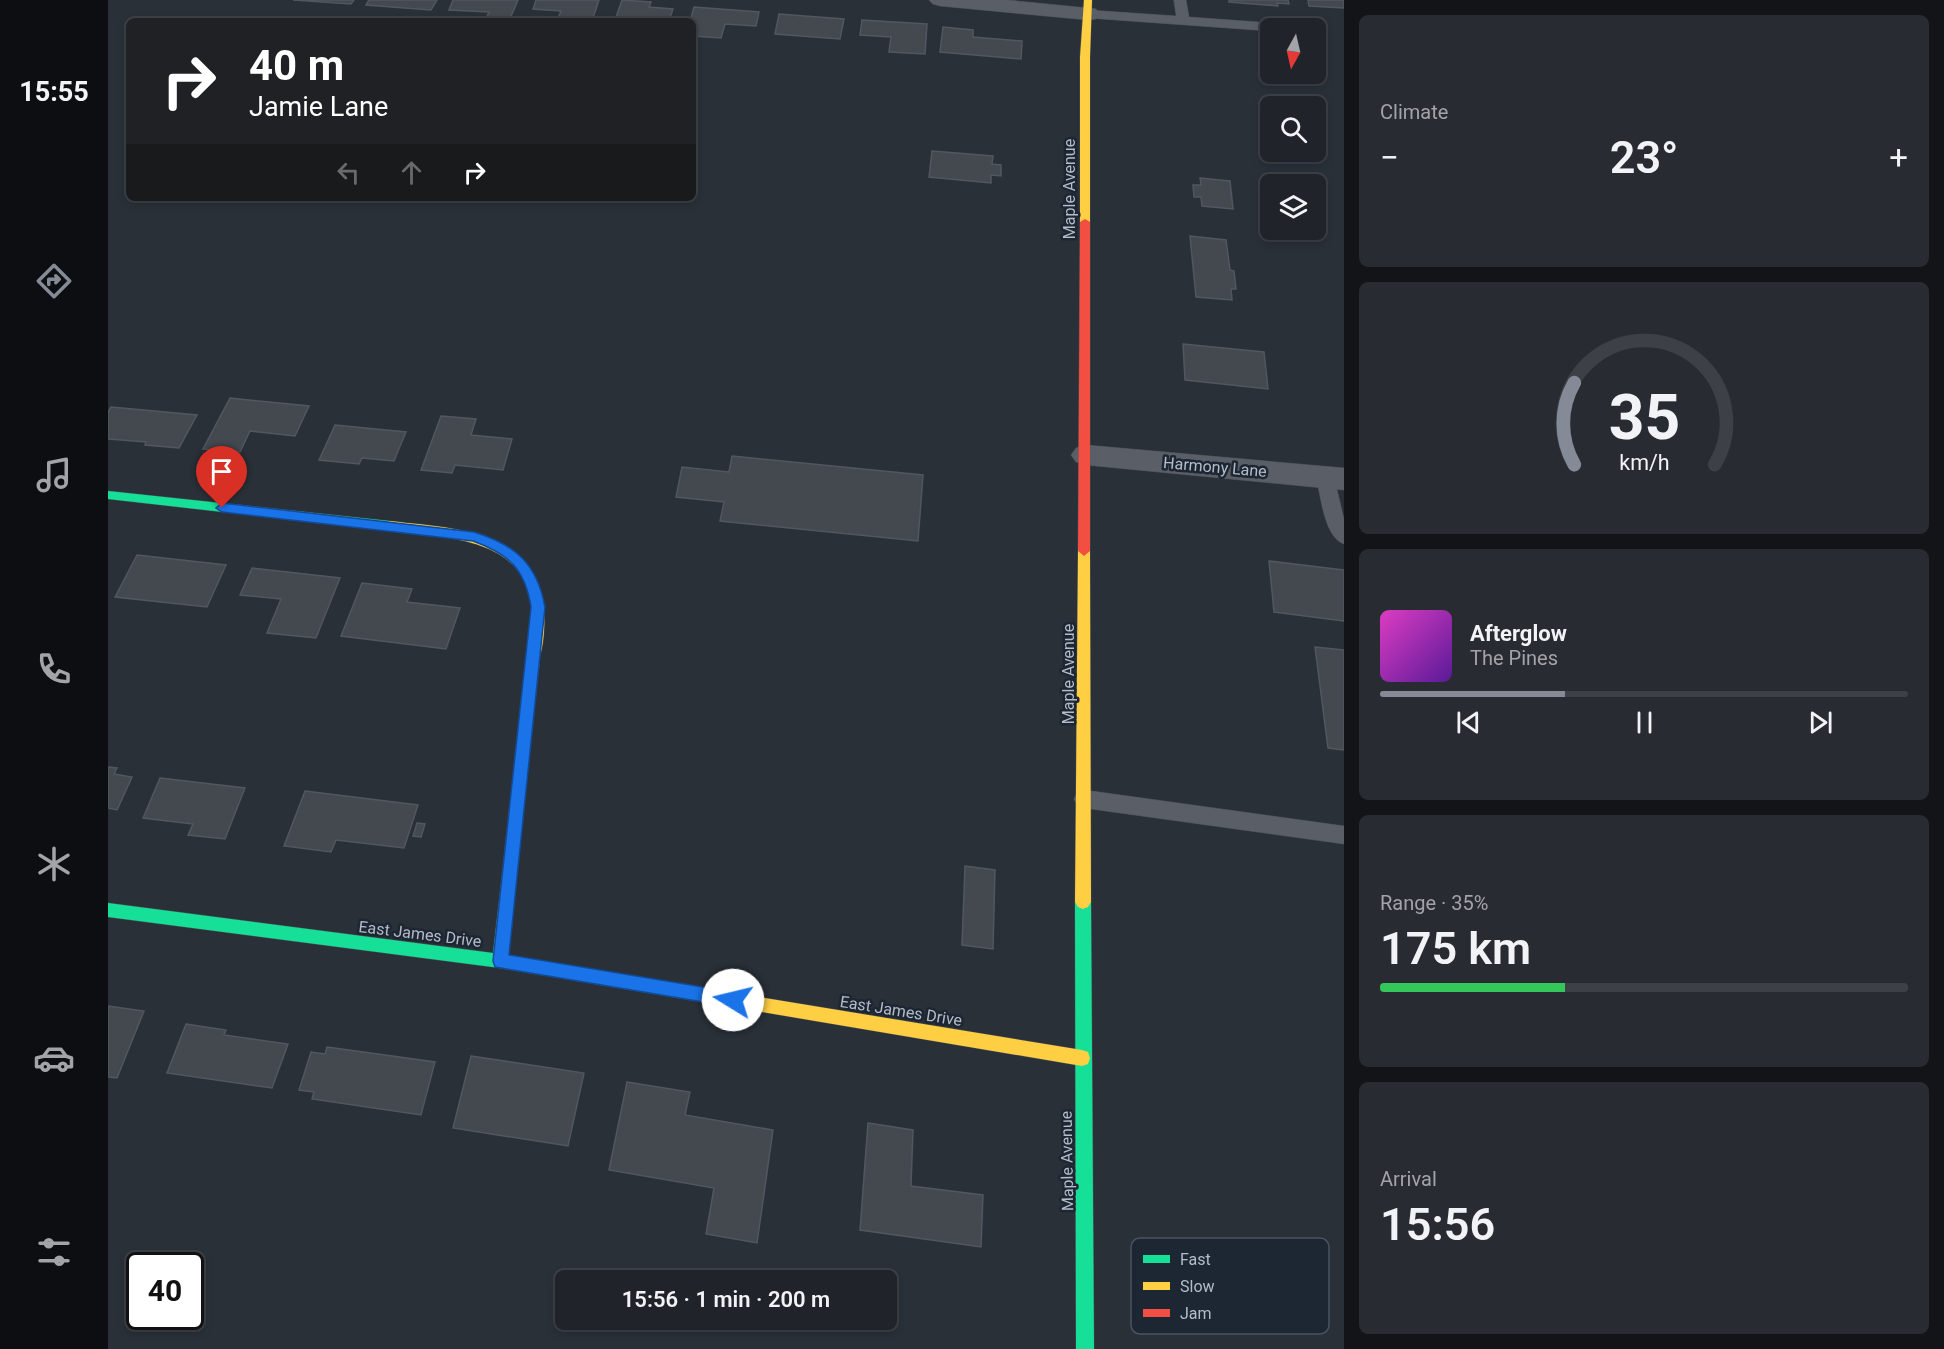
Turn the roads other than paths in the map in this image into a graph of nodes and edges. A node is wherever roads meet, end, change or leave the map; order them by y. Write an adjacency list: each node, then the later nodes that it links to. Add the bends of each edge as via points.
1 (940, 0): 4 (street)
2 (1195, 0): 3 (lane)
3 (1181, 3): 5 (lane)
4 (1088, 7): 5 (lane); 7 (street, Maple Avenue)
5 (1183, 20): 6 (lane)
6 (1260, 26)
7 (1086, 455): 8 (street, Harmony Lane); 11 (street, Maple Avenue)
8 (1334, 478): 10 (lane, via 1334,520)
9 (108, 495): 14 (street, via 474,536 495,544 526,570 535,588 538,607)
10 (1344, 537)
11 (1084, 799): 12 (lane); 15 (street, Maple Avenue)
12 (1344, 836)
13 (108, 910): 14 (street, East James Drive)
14 (501, 961): 15 (street, East James Drive)
15 (1082, 1058): 16 (street, Maple Avenue)
16 (1085, 1349)

